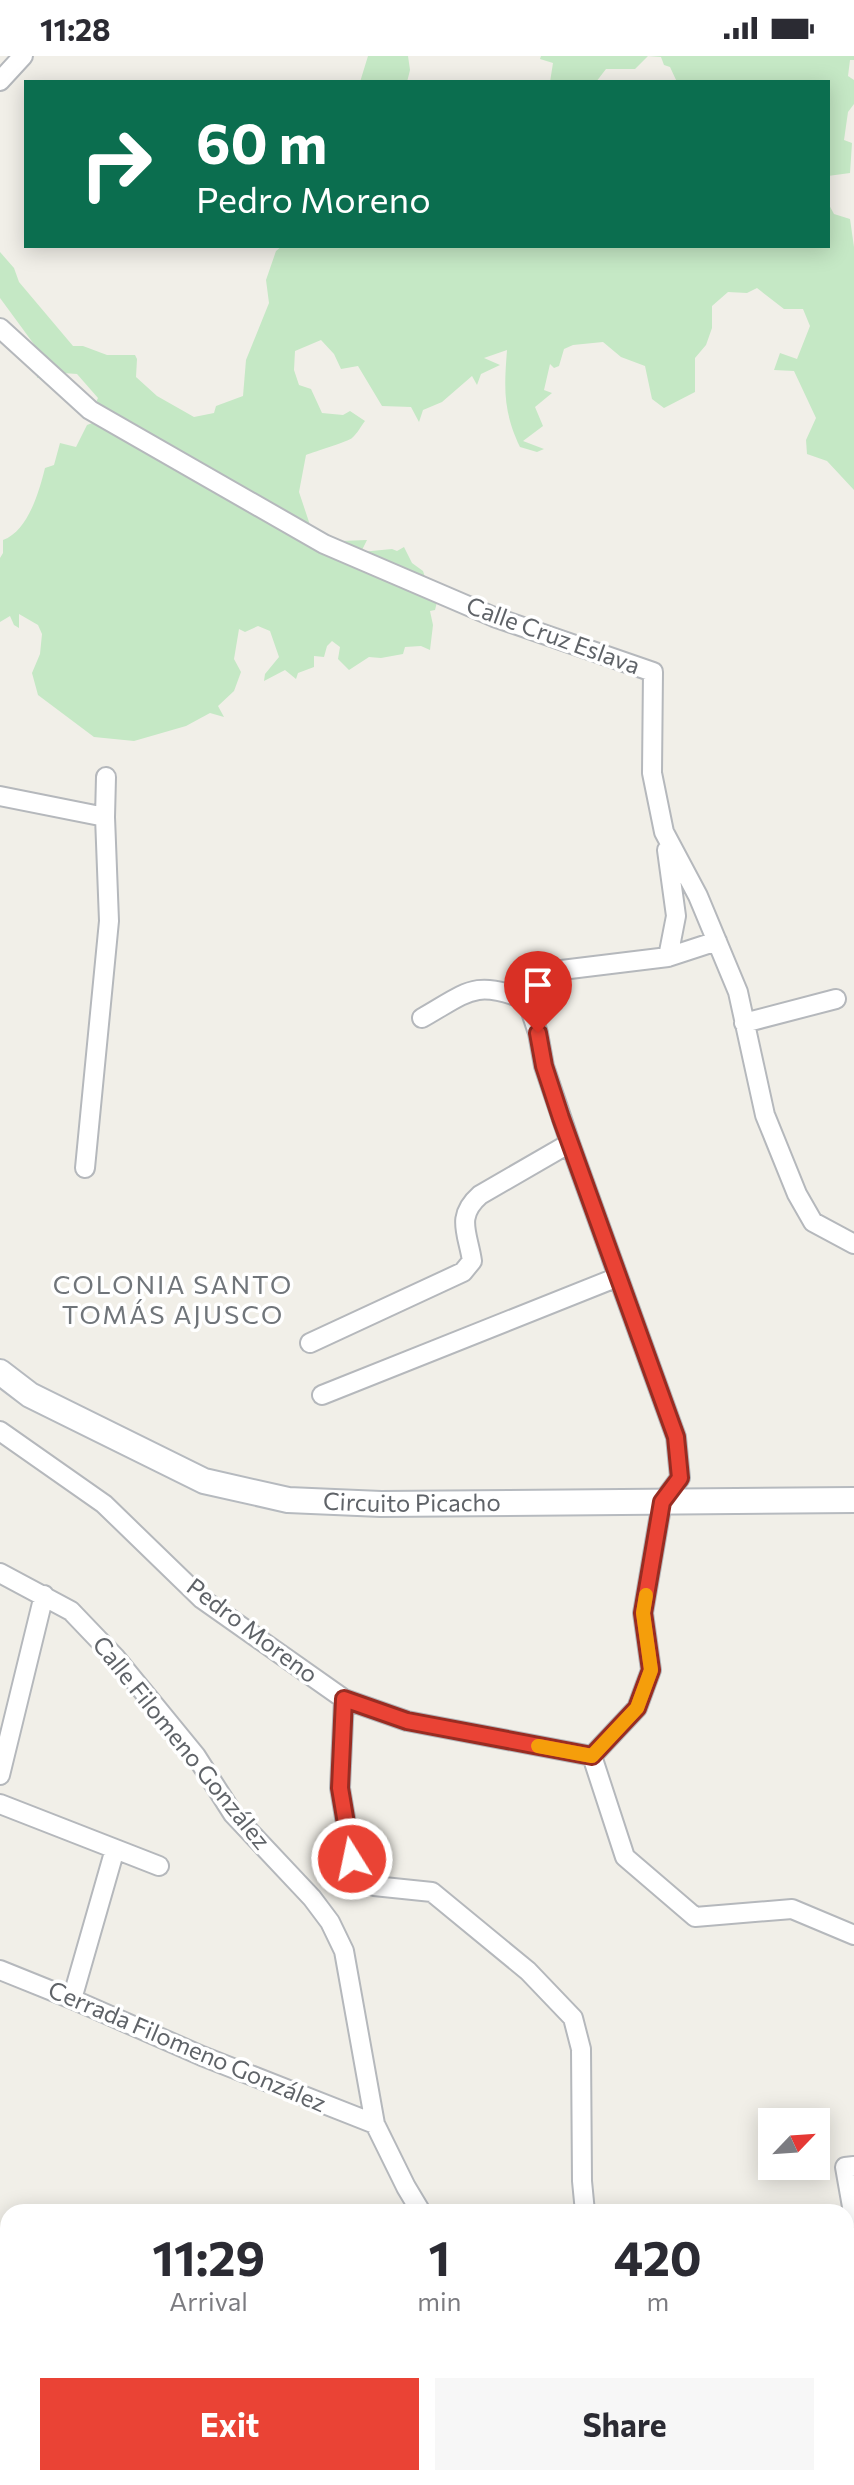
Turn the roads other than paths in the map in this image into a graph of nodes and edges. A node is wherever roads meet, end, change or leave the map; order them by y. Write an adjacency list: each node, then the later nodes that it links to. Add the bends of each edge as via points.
1 (23, 56): 2 (street)
2 (0, 81)
3 (0, 328): 7 (street, Calle Cruz Eslava, via 90,410 324,544 494,617 653,672 652,773)
4 (106, 777): 6 (street)
5 (0, 796): 6 (street)
6 (105, 817): 15 (street, via 109,921)
7 (664, 832): 8 (street, Calle Cruz Eslava); 9 (street, via 676,916)
8 (717, 941): 9 (street); 13 (street, Calle Cruz Eslava)
9 (668, 957): 10 (street)
10 (537, 973)
11 (836, 999): 13 (street)
12 (422, 1018): 14 (street, via 475,988 502,990 527,1000)
13 (744, 1023): 16 (street, Calle Cruz Eslava, via 765,1115 797,1194 813,1222)
14 (570, 1143): 17 (street); 18 (street, via 468,1206 463,1219 472,1261 463,1272)
15 (85, 1168)
16 (854, 1244)
17 (618, 1277): 20 (street); 23 (street, via 676,1437 680,1478)
18 (310, 1343)
19 (0, 1372): 23 (main road, Circuito Picacho, via 30,1395 204,1481 288,1500)
20 (322, 1395)
21 (0, 1431): 26 (street, Pedro Moreno, via 104,1504 202,1599)
22 (854, 1500): 23 (main road, Circuito Picacho)
23 (662, 1502): 28 (street, via 643,1613 651,1670 637,1708)
24 (0, 1573): 25 (street, Calle Filomeno González)
25 (44, 1595): 27 (street); 36 (street, Calle Filomeno González, via 71,1611 160,1709 233,1814 330,1922 344,1951)
26 (344, 1699): 28 (street, Pedro Moreno, via 407,1721); 39 (street, via 340,1788 352,1859 361,1878 374,1886 432,1892 528,1971 573,2018 581,2049)
27 (6, 1727): 29 (street)
28 (592, 1756): 33 (street, via 625,1857 695,1917 792,1909)
29 (0, 1775)
30 (0, 1804): 31 (street)
31 (115, 1849): 32 (street); 35 (street)
32 (159, 1866)
33 (854, 1935)
34 (0, 1970): 35 (street, Cerrada Filomeno González)
35 (72, 1999): 36 (street, Cerrada Filomeno González)
36 (375, 2124): 38 (street, Calle Filomeno González)
37 (854, 2166): 40 (street, via 845,2167)
38 (416, 2204)
39 (584, 2204)
40 (852, 2204)

